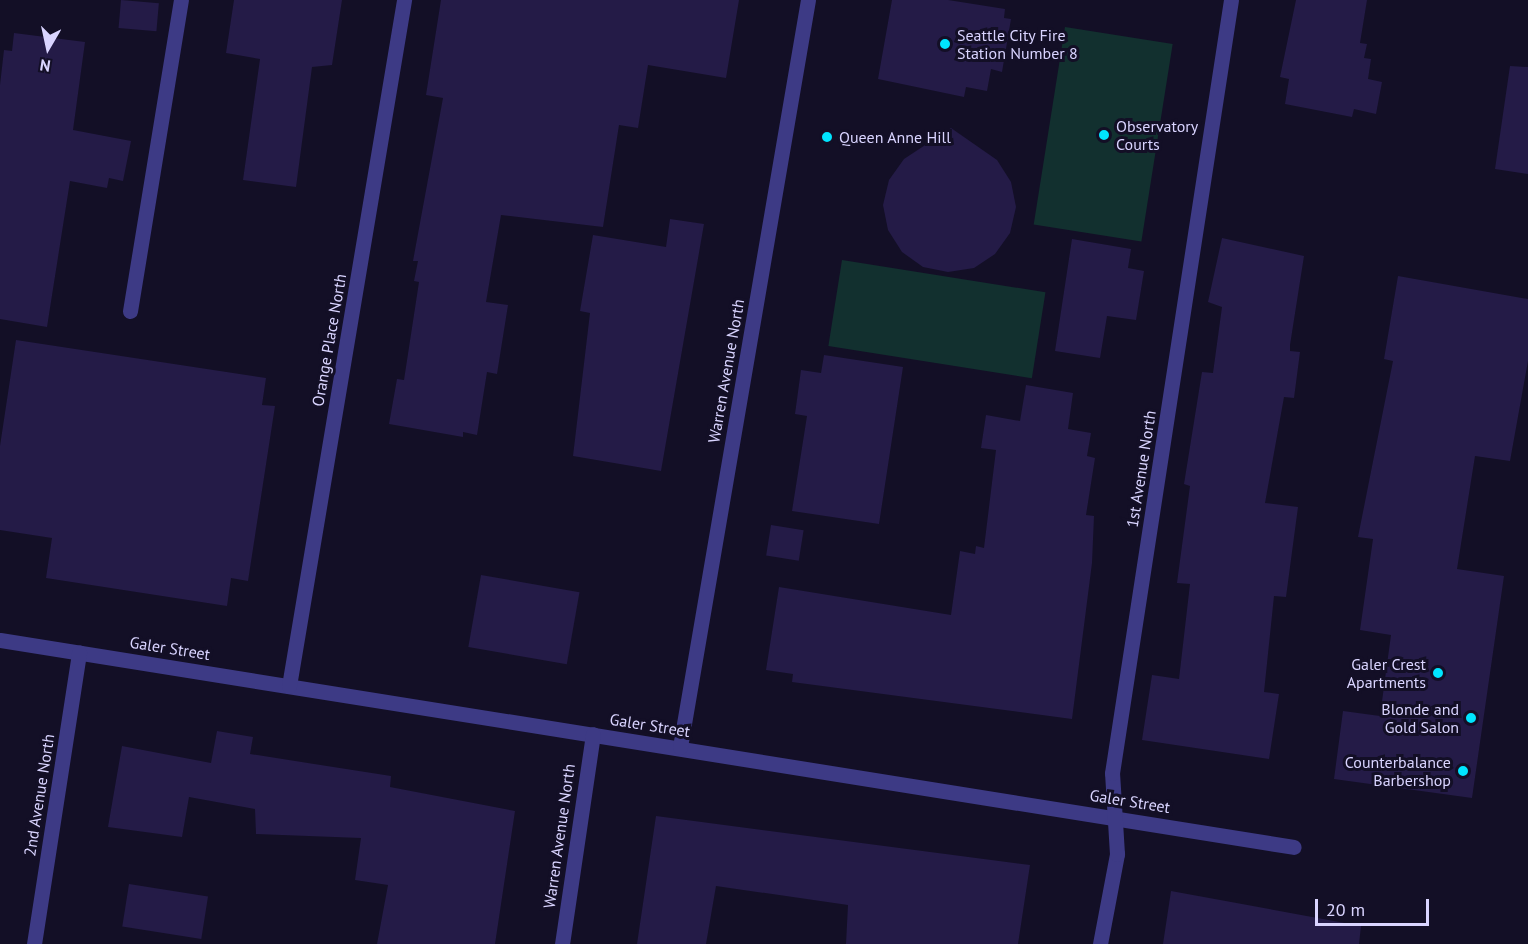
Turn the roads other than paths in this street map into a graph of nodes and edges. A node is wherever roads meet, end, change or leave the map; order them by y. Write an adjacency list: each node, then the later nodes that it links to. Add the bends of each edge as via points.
1 (181, 0): 5 (street)
2 (404, 0): 8 (street, Orange Place North)
3 (808, 0): 10 (street, Warren Avenue North)
4 (1231, 0): 11 (street, 1st Avenue North, via 1112,773)
5 (130, 311)
6 (0, 640): 7 (street, Galer Street)
7 (79, 652): 8 (street, Galer Street); 13 (street, 2nd Avenue North)
8 (289, 686): 9 (street, Galer Street)
9 (593, 734): 10 (street, Galer Street); 14 (street, Warren Avenue North)
10 (680, 747): 11 (street, Galer Street)
11 (1115, 817): 12 (street, Galer Street); 15 (street, 1st Avenue North, via 1118,854)
12 (1294, 847)
13 (34, 944)
14 (562, 944)
15 (1100, 944)

